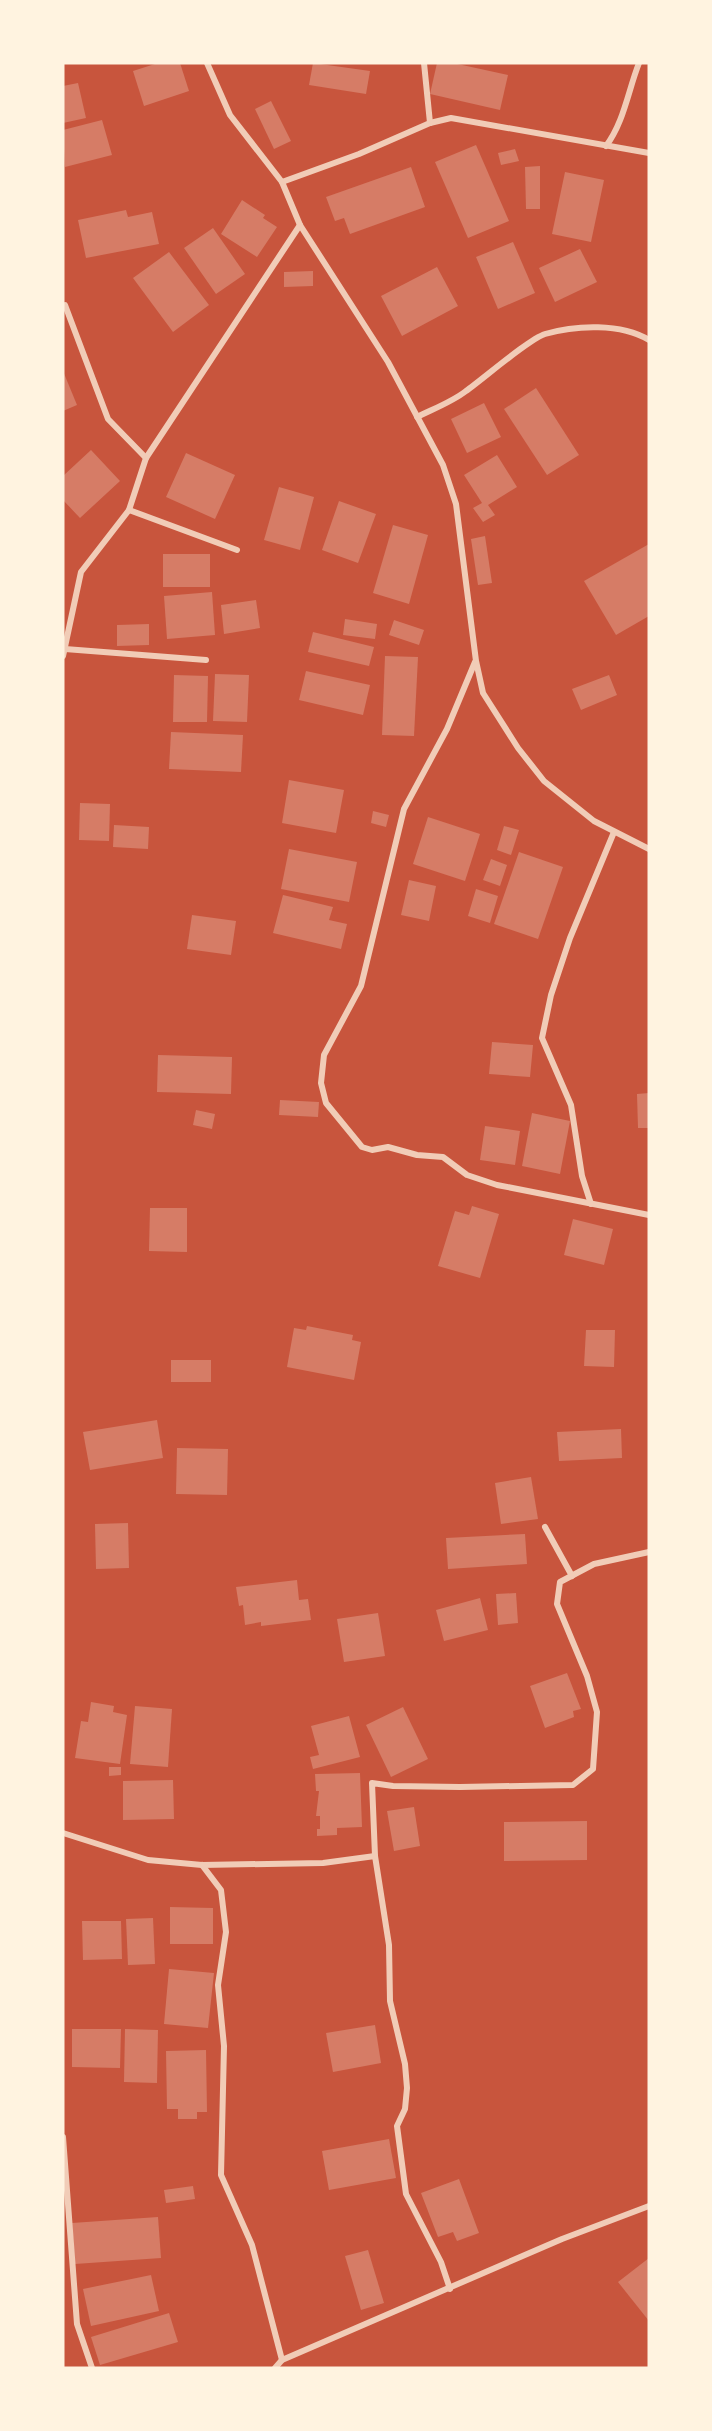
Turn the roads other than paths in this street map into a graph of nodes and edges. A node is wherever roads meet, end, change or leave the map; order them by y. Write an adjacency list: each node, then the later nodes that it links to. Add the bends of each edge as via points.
1 (207, 63): 7 (street, via 230,115)
2 (424, 63): 4 (street)
3 (639, 63): 5 (street, via 618,130)
4 (430, 123): 5 (street, via 450,118 475,121); 7 (street)
5 (606, 146): 6 (street)
6 (649, 153)
7 (282, 182): 8 (street)
8 (300, 225): 11 (street, via 388,362); 12 (street)
9 (65, 305): 12 (street, via 108,420)
10 (649, 340): 11 (street, via 609,328 543,334 463,393)
11 (417, 417): 17 (street, via 443,465 456,504)
12 (146, 458): 13 (street)
13 (129, 510): 14 (street); 15 (street, via 81,572)
14 (237, 550)
15 (64, 653): 16 (street)
16 (206, 660)
17 (476, 661): 18 (street, via 483,693 544,782); 20 (street, via 447,729 404,809 361,986 324,1055 321,1083 326,1102 362,1147 387,1147 443,1157 467,1175 497,1185)
18 (614, 832): 19 (street); 20 (street, via 570,938 542,1038 571,1106 582,1176)
19 (649, 849)
20 (591, 1204): 21 (street)
21 (649, 1215)
22 (545, 1527): 24 (street)
23 (649, 1552): 24 (street, via 594,1564)
24 (572, 1576): 26 (street, via 560,1582 557,1604 587,1676 597,1712 593,1769 573,1785 460,1787 372,1783)
25 (63, 1833): 27 (street, via 148,1860)
26 (375, 1856): 27 (street, via 323,1863); 30 (street, via 389,1945 390,2001 405,2064 405,2109 397,2126 406,2194 441,2262)
27 (202, 1865): 31 (street, via 221,1890 226,1932 218,1985 224,2046 221,2175 252,2245)
28 (63, 2137): 32 (street, via 77,2324)
29 (649, 2206): 30 (street, via 562,2239)
30 (450, 2289): 31 (street)
31 (282, 2360): 33 (street)
32 (92, 2368)
33 (275, 2368)

